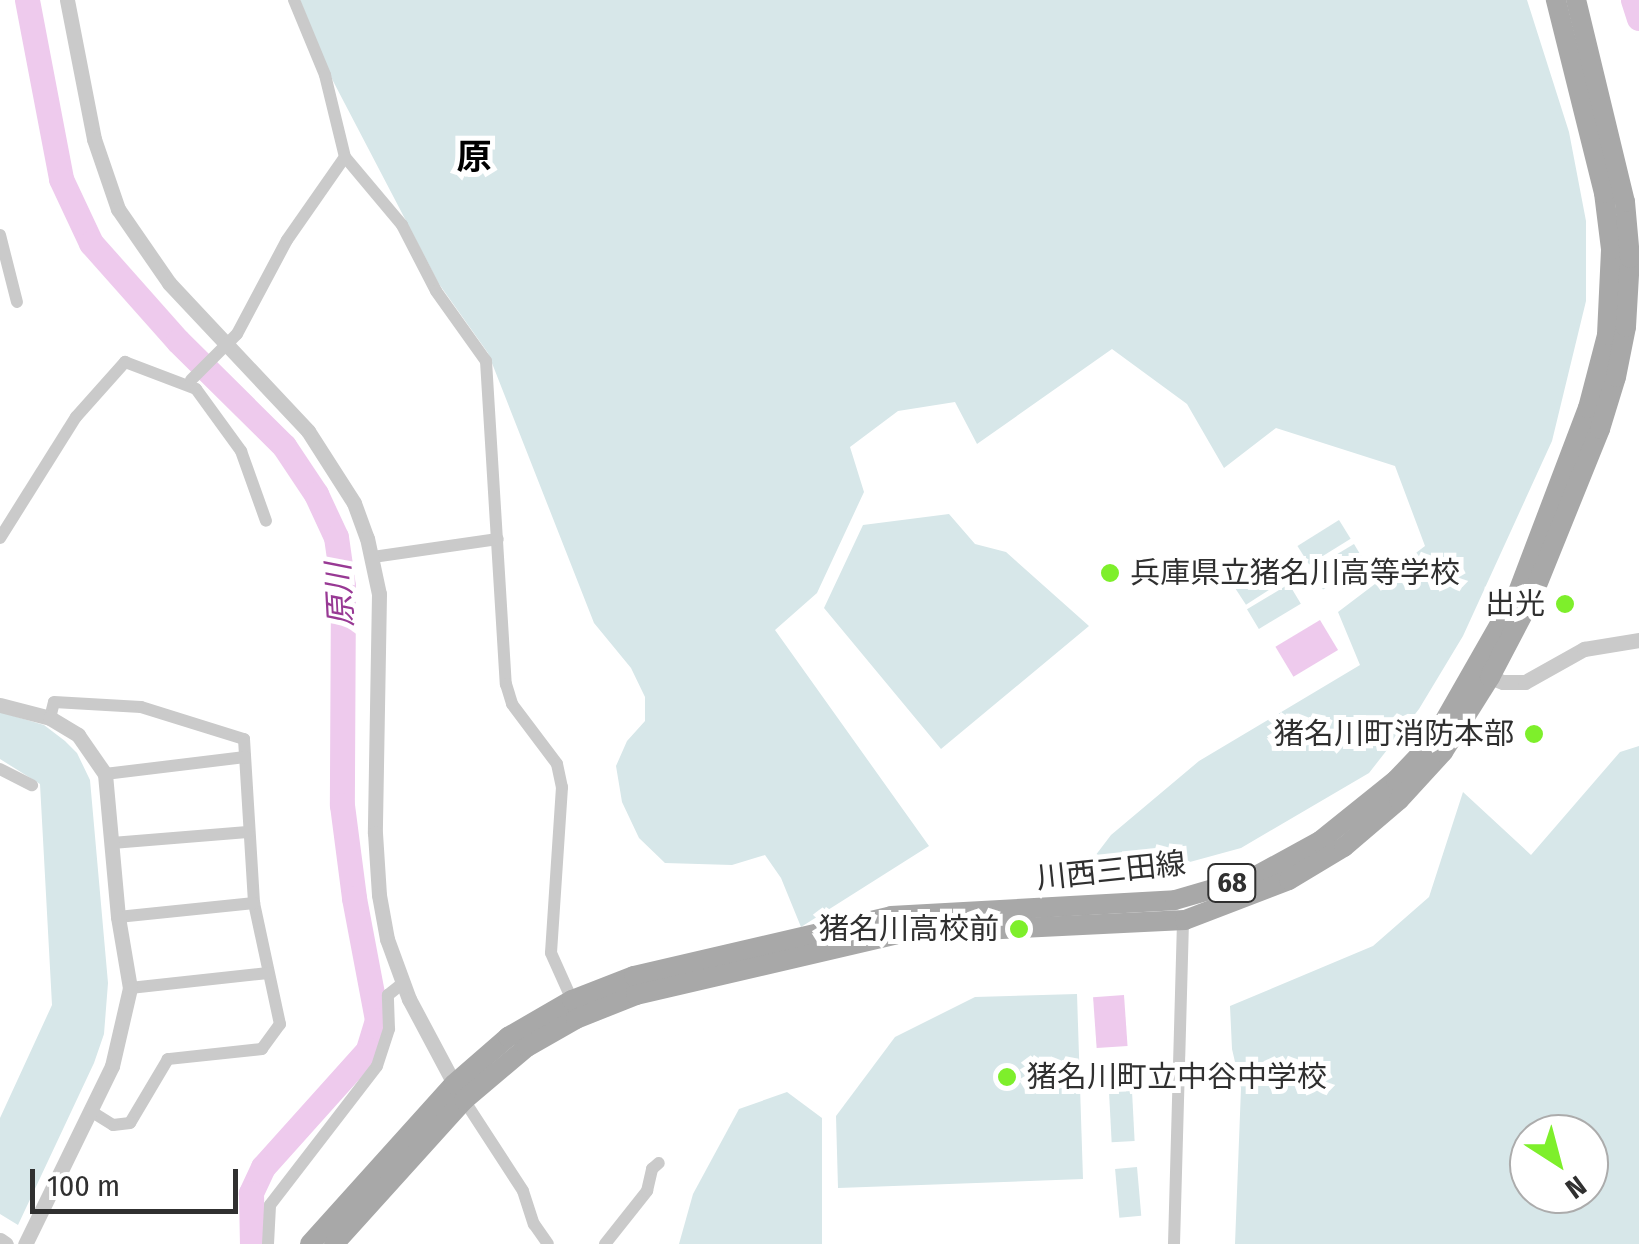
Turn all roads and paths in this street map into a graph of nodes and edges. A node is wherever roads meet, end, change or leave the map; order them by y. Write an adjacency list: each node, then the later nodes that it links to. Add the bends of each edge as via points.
1 (67, 0): 12 (street, via 94,139 118,209 169,283 332,462)
2 (294, 0): 5 (street, via 325,76)
3 (1556, 0): 14 (main road, 川西三田線 / 68, via 1604,193 1612,249 1606,336 1588,408)
4 (1576, 0): 14 (main road, 川西三田線 / 68, via 1625,202 1626,328 1600,429 1533,595)
5 (346, 157): 8 (street, bridge, via 287,240 238,334); 11 (street, via 402,224 436,290 486,361)
6 (0, 235): 7 (street)
7 (16, 302)
8 (189, 383): 9 (street, via 241,451); 10 (street, via 124,362 76,417)
9 (266, 521)
10 (0, 538)
11 (498, 540): 12 (street); 30 (street, via 506,684 512,704 557,764 562,787 551,954)
12 (373, 557): 28 (street, via 380,639 375,866 387,940)
13 (1639, 640): 14 (street, via 1584,649 1524,682)
14 (1482, 674): 23 (main road, 川西三田線 / 68, via 1396,780 1320,840 1254,876); 26 (main road, 川西三田線 / 68, via 1442,752 1344,847 1288,880)
15 (0, 705): 16 (street)
16 (50, 718): 17 (street, via 54,702 140,707 244,738); 19 (street, via 78,735)
17 (245, 757): 19 (street); 21 (street)
18 (0, 769): 20 (street)
19 (105, 774): 22 (street)
20 (32, 785)
21 (248, 832): 22 (street); 24 (street)
22 (112, 844): 25 (street)
23 (1175, 900): 26 (street); 30 (main road, 川西三田線 / 68, via 891,916 634,976)
24 (254, 902): 25 (street); 27 (street)
25 (118, 917): 29 (street)
26 (1184, 920): 31 (main road, 川西三田線 / 68, via 898,934 636,995 576,1019); 40 (street)
27 (268, 973): 29 (street); 32 (street, via 280,1024 262,1049 168,1059 130,1123 113,1124)
28 (403, 983): 31 (street); 35 (street, via 388,996 389,1029 376,1066 270,1205)
29 (130, 988): 32 (street, via 112,1066)
30 (572, 1000): 31 (main road, 川西三田線 / 68, via 508,1037)
31 (459, 1092): 36 (main road, 川西三田線 / 68); 37 (main road, 川西三田線 / 68); 38 (street, via 523,1191)
32 (91, 1111): 34 (street)
33 (659, 1163): 39 (street, via 647,1191)
34 (25, 1244)
35 (268, 1244)
36 (310, 1244)
37 (334, 1244)
38 (548, 1244)
39 (605, 1244)
40 (1174, 1244)

